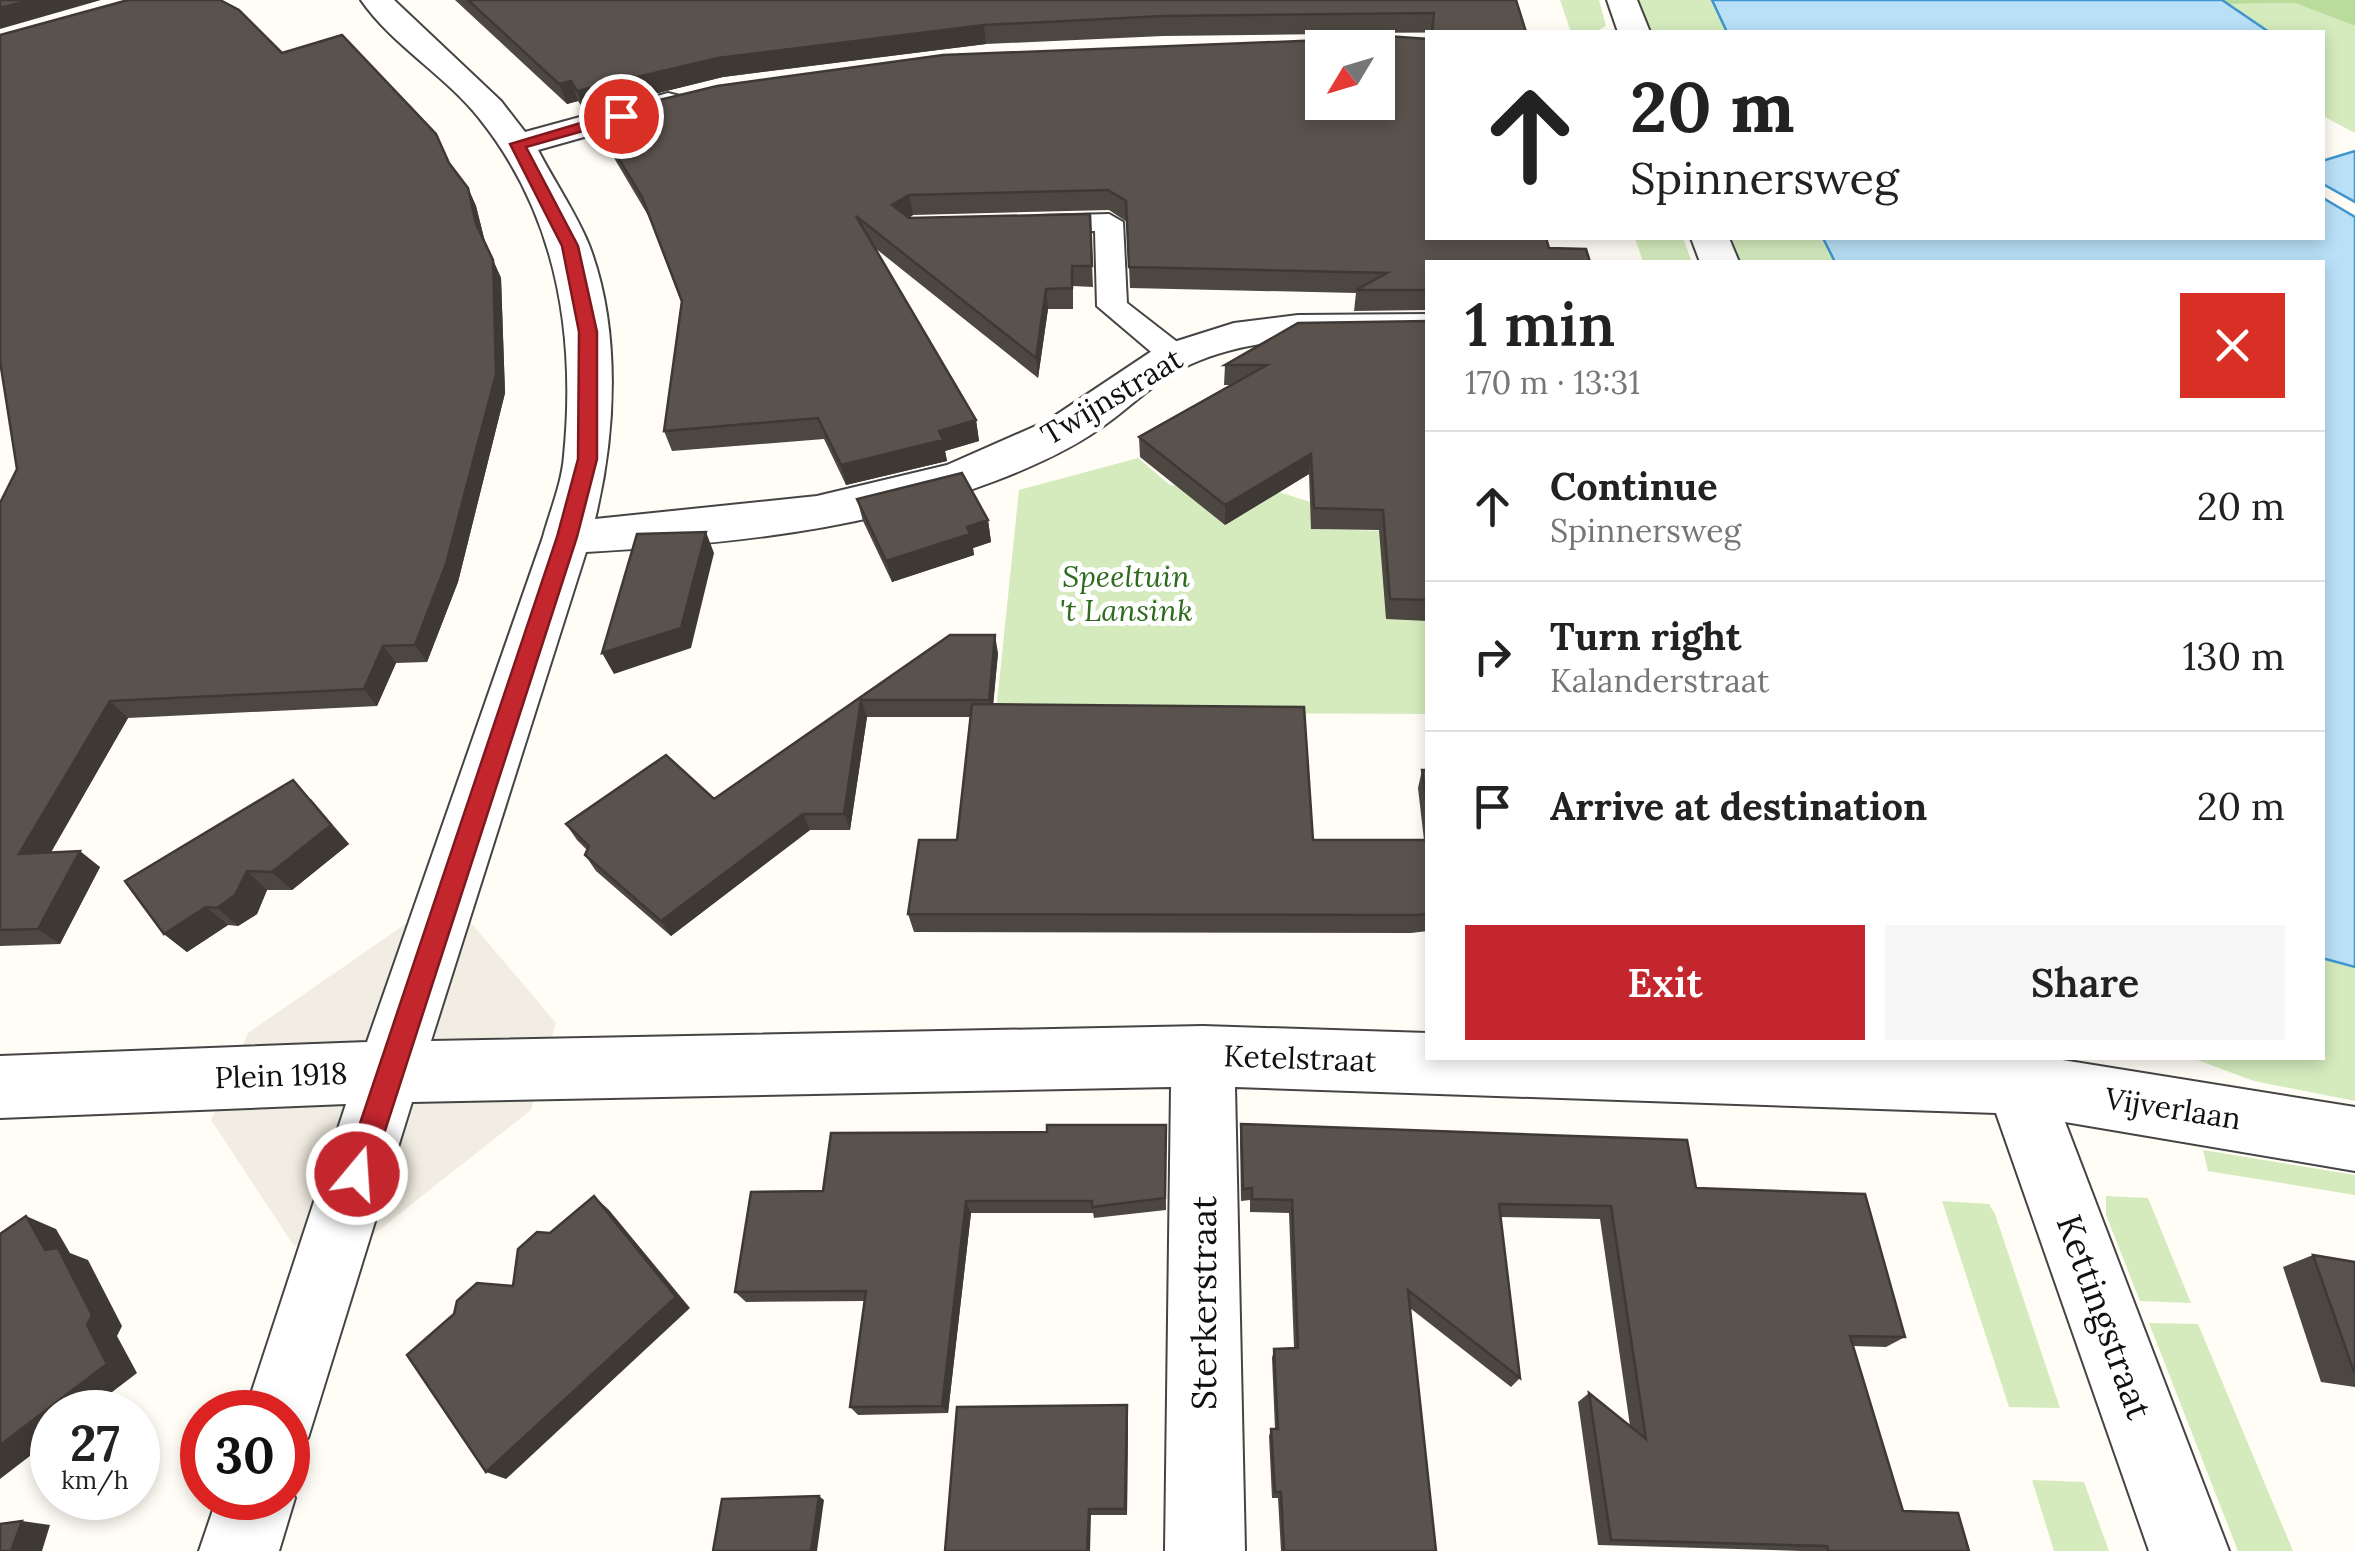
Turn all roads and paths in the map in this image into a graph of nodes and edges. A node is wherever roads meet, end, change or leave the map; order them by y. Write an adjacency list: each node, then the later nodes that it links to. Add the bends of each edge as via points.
1 (376, 0): 5 (street, Plein 1918, via 489,108)
2 (1622, 0): 3 (street)
3 (1633, 30)
4 (694, 98): 5 (street)
5 (517, 144): 9 (street, Plein 1918, via 570,246 588,332 587,459)
6 (1011, 224): 8 (lane, via 1109,222 1112,306)
7 (1425, 326): 8 (street, Twijnstraat, via 1250,333)
8 (1174, 355): 9 (street, Twijnstraat, via 1090,414 964,476 790,519)
9 (567, 537): 15 (street, Plein 1918)
10 (1204, 1056): 11 (street, Ketelstraat); 13 (street, Ketelstraat); 21 (street, Sterkerstraat)
11 (1425, 1060)
12 (1435, 1060): 14 (street, Ketelstraat)
13 (582, 1068): 15 (street, Plein 1918)
14 (2013, 1070): 17 (street, Vijverlaan); 22 (street, Kettingstraat)
15 (389, 1072): 16 (street, Plein 1918); 18 (street, Plein 1918)
16 (0, 1087)
17 (2355, 1139)
18 (289, 1390)
19 (249, 1520): 20 (street)
20 (239, 1551)
21 (1205, 1551)
22 (2190, 1551)

